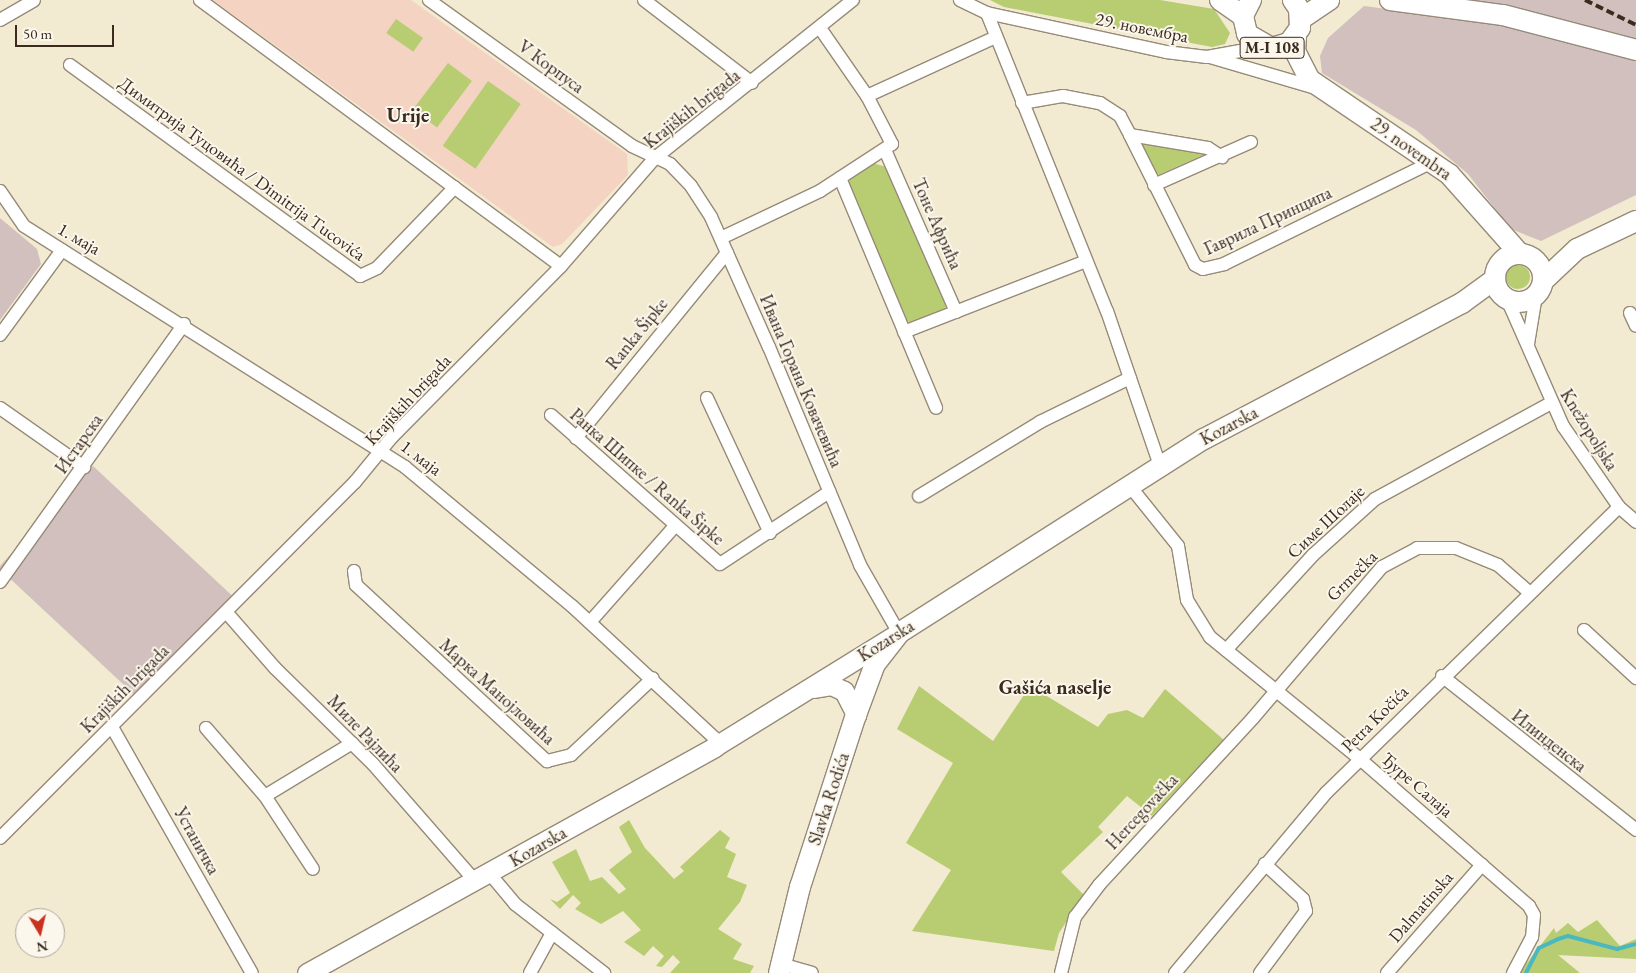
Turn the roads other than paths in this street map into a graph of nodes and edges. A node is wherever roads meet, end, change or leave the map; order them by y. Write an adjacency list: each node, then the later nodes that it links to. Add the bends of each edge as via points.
1 (34, 0): 13 (street)
2 (200, 0): 35 (street)
3 (429, 0): 31 (street, V Корпуса, via 632,146)
4 (644, 0): 23 (street)
5 (853, 0): 14 (street, Krajiških brigada)
6 (960, 0): 11 (street, 29. новембра)
7 (1220, 0): 12 (main road, M-I 108)
8 (1293, 0): 15 (main road, M-I 108)
9 (1329, 0): 15 (main road, M-I 108)
10 (1390, 0): 19 (main road, via 1503,15)
11 (987, 13): 16 (street); 20 (street, 29. новембра, via 1166,52)
12 (1246, 14): 17 (main road, M-I 108); 18 (street)
13 (0, 20)
14 (820, 28): 23 (street, Krajiških brigada); 25 (street)
15 (1298, 28): 17 (main road, M-I 108); 22 (main road)
16 (996, 37): 25 (street); 26 (street)
17 (1266, 48): 18 (street); 22 (main road, 29. novembra)
18 (1232, 50): 20 (street, 29. новембра)
19 (1636, 50)
20 (1208, 57): 24 (street, 29. novembra)
21 (70, 65): 35 (street, Димитрија Туцовића / Dimitrija Tucovića, via 360,276 377,268)
22 (1302, 69): 24 (main road, 29. novembra)
23 (752, 83): 31 (street, Krajiških brigada)
24 (1323, 90): 32 (main road, 29. novembra)
25 (867, 96): 29 (street, via 892,137)
26 (1022, 103): 27 (street, Гаврила Принципа, via 1063,96 1100,103 1120,116); 44 (street)
27 (1130, 135): 30 (street, via 1208,148); 34 (street, Гаврила Принципа)
28 (1251, 142): 30 (street)
29 (885, 150): 33 (street); 48 (street, Тоне Афрића)
30 (1222, 157): 34 (street)
31 (655, 158): 39 (street, Ивана Горана Ковачевића, via 670,164 691,186); 45 (street, Krajiških brigada)
32 (1432, 162): 34 (street, Гаврила Принципа, via 1211,269 1195,265); 37 (main road, 29. novembra, via 1469,193)
33 (840, 178): 39 (street); 52 (street)
34 (1154, 185)
35 (455, 187): 45 (street)
36 (0, 191): 41 (street, 1. маја, via 17,219)
37 (1489, 220): 43 (main road, 29. novembra); 46 (main road, 29. novembra)
38 (1636, 221): 40 (main road)
39 (721, 238): 42 (street, Ивана Горана Ковачевића)
40 (1577, 248): 43 (main road); 47 (main road)
41 (62, 250): 50 (street, 1. маја); 53 (street)
42 (727, 253): 61 (street, Ranka Šipke); 66 (street, Ивана Горана Ковачевића)
43 (1524, 255): 46 (main road, via 1505,258); 47 (main road, via 1539,266)
44 (1086, 261): 48 (street); 55 (street)
45 (561, 266): 62 (street, Krajiških brigada)
46 (1500, 286): 47 (main road, via 1522,302); 54 (street, Knežopoljska); 63 (main road, Kozarska, via 1462,303)
47 (1539, 288): 54 (street)
48 (956, 312): 52 (street)
49 (1630, 313): 51 (street)
50 (184, 324): 62 (street, 1. маја); 64 (street, Истарска)
51 (1636, 326)
52 (904, 332): 59 (street)
53 (0, 335)
54 (1528, 346): 57 (street, Knežopoljska)
55 (1130, 378): 63 (street); 67 (street, via 1040,422)
56 (707, 398): 71 (street)
57 (1551, 404): 68 (street, Knežopoljska); 79 (street, Симе Шолаје, via 1375,499 1313,555)
58 (0, 408): 64 (street)
59 (936, 408)
60 (551, 415): 61 (street, Ранка Шипке / Ranka Šipke)
61 (576, 438): 70 (street, Ранка Шипке / Ranka Šipke)
62 (383, 452): 75 (street, Krajiških brigada); 76 (street, 1. маја, via 479,526)
63 (1160, 466): 65 (main road, Kozarska)
64 (84, 467): 73 (street, Истарска)
65 (1129, 485): 78 (main road, Kozarska); 79 (street, Ђуре Салаја, via 1180,551 1187,600 1198,624)
66 (829, 492): 71 (street, Ранка Шипке / Ranka Šipke); 78 (street, Ивана Горана Ковачевића, via 860,565)
67 (919, 496)
68 (1619, 507): 69 (street, Knežopoljska); 74 (street, Petra Kočića)
69 (1636, 522)
70 (675, 526): 71 (street, Ранка Шипке / Ranka Šipke, via 720,564); 76 (street)
71 (770, 533)
72 (354, 571): 81 (street, Марка Манојловића, via 356,584 547,761 571,755)
73 (0, 582)
74 (1529, 592): 80 (street, Petra Kočića); 83 (street, Grmečka, via 1475,552 1437,546 1417,548 1400,555 1368,580)
75 (227, 612): 86 (street, Krajiških brigada); 88 (street, Миле Рајлића)
76 (590, 622): 81 (street, 1. маја)
77 (1584, 630): 82 (street)
78 (899, 632): 84 (street, Kozarska); 85 (main road, Slavka Rodića, via 875,664)
79 (1226, 650): 83 (street, Ђуре Салаја)
80 (1442, 676): 90 (street, Petra Kočića); 92 (street, Илинденска)
81 (653, 678): 89 (street, 1. маја)
82 (1636, 678)
83 (1275, 687): 90 (street, Ђуре Салаја); 105 (street, Hercegovačka, via 1253,718 1081,909 1068,935)
84 (810, 689): 85 (street, via 837,687 850,699); 89 (street, Kozarska)
85 (856, 715): 99 (main road, Slavka Rodića, via 800,887)
86 (112, 727): 93 (street, Krajiških brigada); 100 (street, Устаничка)
87 (206, 728): 91 (street)
88 (352, 743): 91 (street); 97 (street, Миле Рајлића)
89 (720, 743): 97 (street, Kozarska)
90 (1360, 759): 94 (street, Petra Kočića); 95 (street, Ђуре Салаја)
91 (265, 796): 96 (street)
92 (1636, 830)
93 (0, 838)
94 (1265, 864): 106 (street, Petra Kočića); 107 (street, via 1303,899 1306,911)
95 (1482, 865): 108 (street, Dalmatinska); 109 (street, Ђуре Салаја, via 1534,915 1532,937)
96 (313, 869)
97 (483, 878): 98 (street, Миле Рајлића); 101 (street, Kozarska)
98 (552, 933): 102 (street); 103 (street, Миле Рајлића)
99 (780, 968): 104 (street)
100 (252, 973)
101 (307, 973)
102 (530, 973)
103 (604, 973)
104 (812, 973)
105 (1061, 973)
106 (1175, 973)
107 (1260, 973)
108 (1388, 973)
109 (1513, 973)

